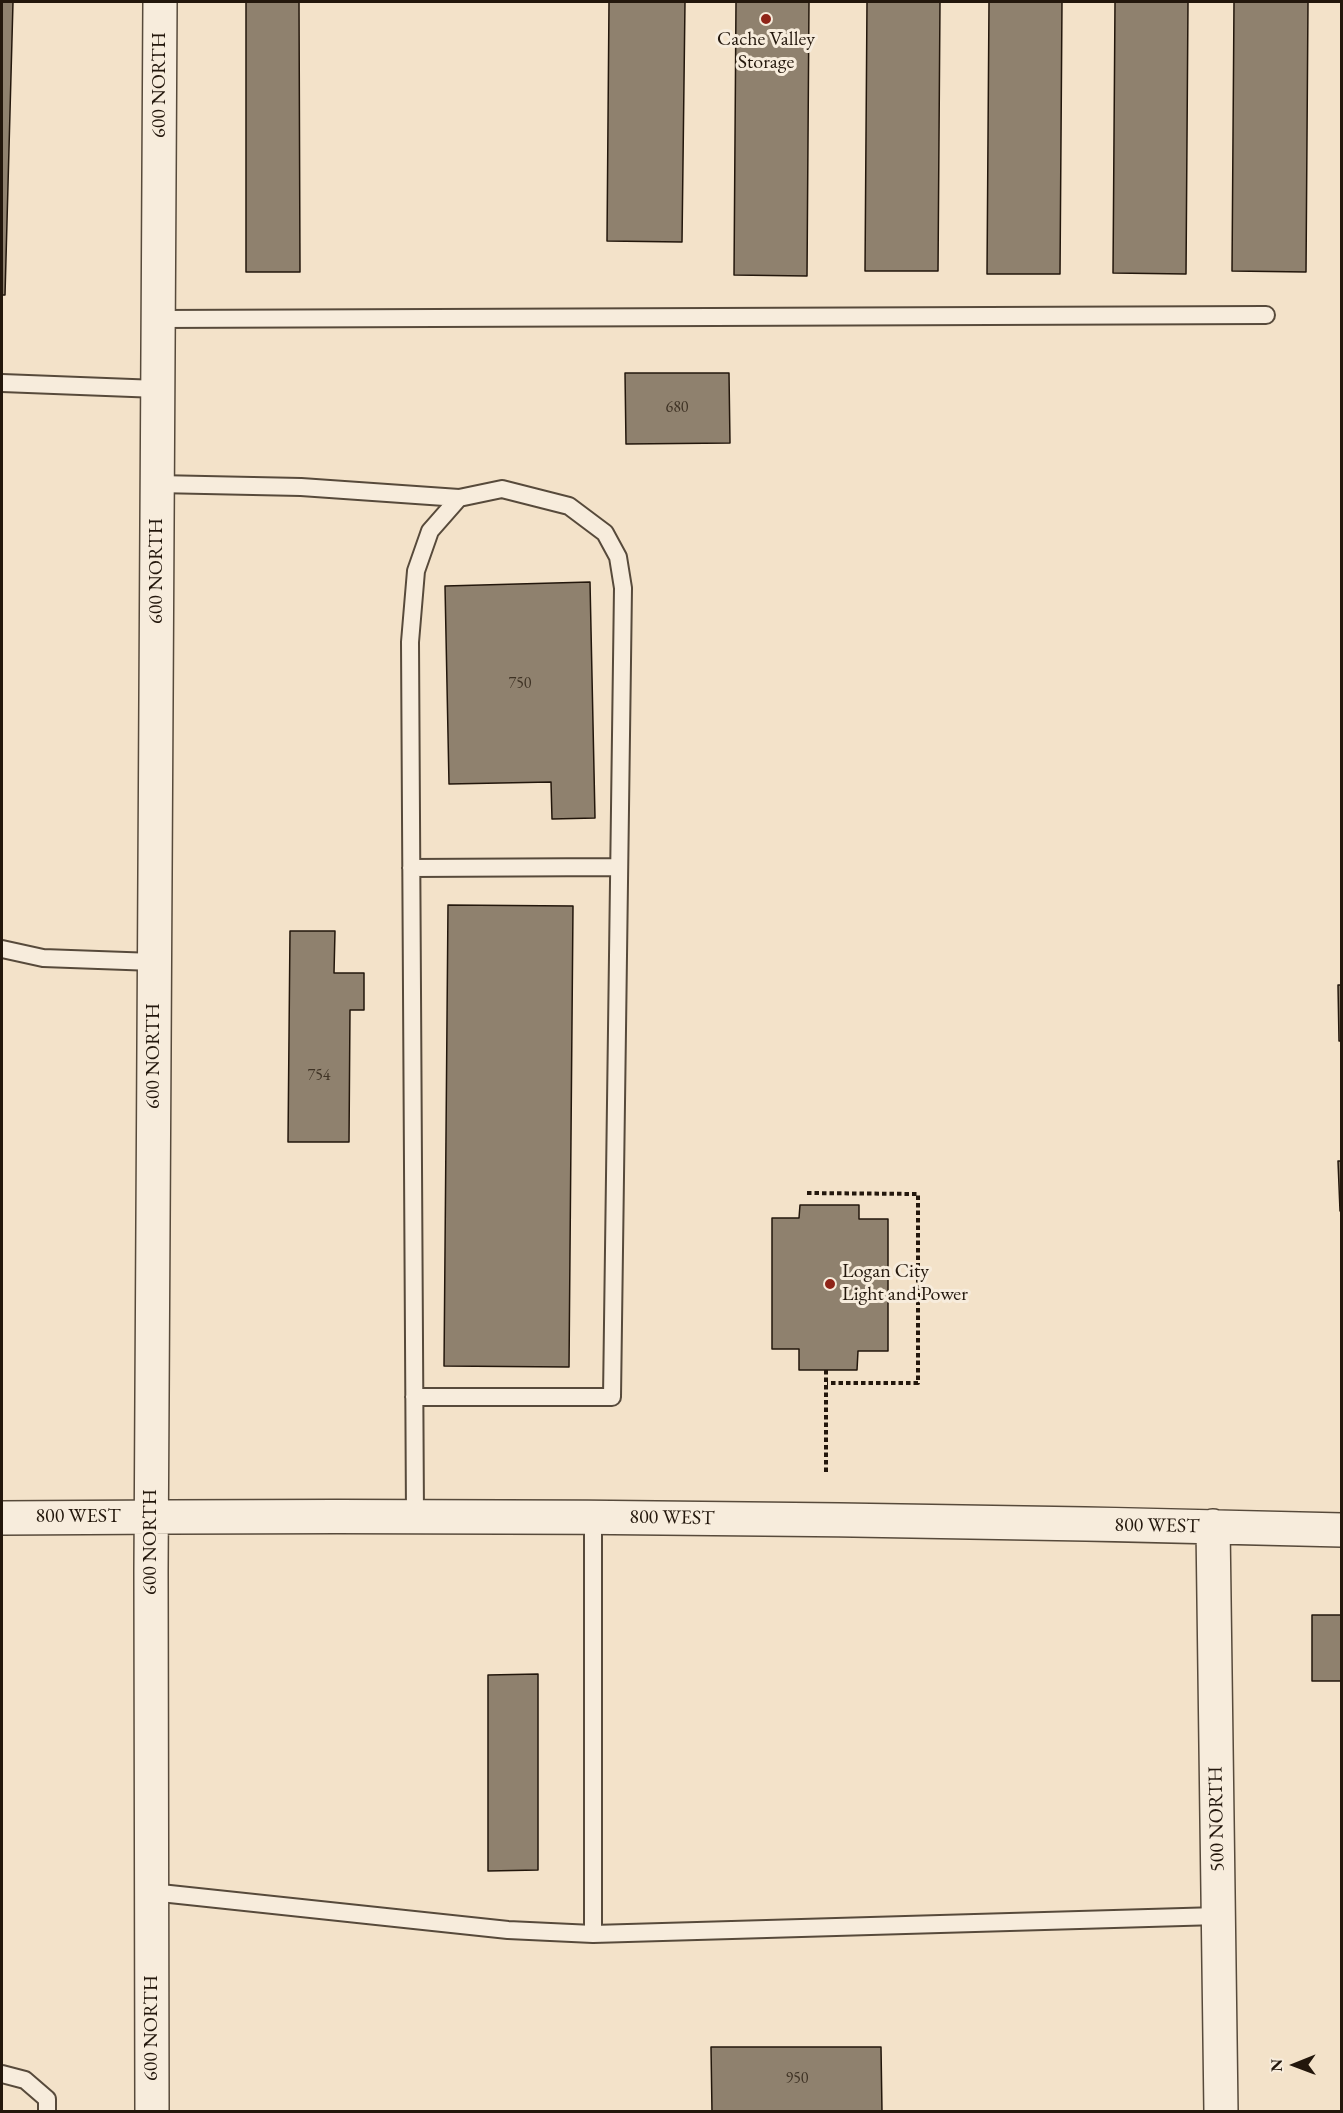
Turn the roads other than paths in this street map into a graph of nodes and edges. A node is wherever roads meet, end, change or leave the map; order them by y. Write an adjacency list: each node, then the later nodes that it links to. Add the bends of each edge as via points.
1 (160, 2): 3 (street, 600 NORTH)
2 (1266, 315): 3 (lane)
3 (158, 319): 5 (street, 600 NORTH)
4 (2, 382): 5 (lane)
5 (158, 389): 6 (street, 600 NORTH)
6 (157, 484): 7 (lane, via 301,487); 11 (street, 600 NORTH)
7 (459, 498): 8 (lane, via 502,489 569,506 606,532 618,557 623,588); 9 (lane, via 430,531 416,572 410,642)
8 (619, 867): 9 (lane); 12 (lane, via 612,1397)
9 (411, 868): 12 (lane)
10 (2, 949): 11 (lane, via 43,958)
11 (154, 962): 14 (street, 600 NORTH)
12 (414, 1397): 13 (lane)
13 (415, 1515): 14 (street, 800 WEST); 15 (street, 800 WEST)
14 (151, 1517): 16 (street, 800 WEST); 19 (street, 600 NORTH)
15 (593, 1517): 17 (street, 800 WEST); 21 (lane)
16 (2, 1518)
17 (1213, 1526): 18 (street, 800 WEST); 20 (street, 500 NORTH)
18 (1341, 1530)
19 (152, 1892): 21 (lane, via 508,1930); 24 (street, 600 NORTH)
20 (1218, 1916): 21 (lane); 25 (street, 500 NORTH)
21 (593, 1934)
22 (2, 2074): 23 (lane, via 25,2080 47,2099)
23 (47, 2112)
24 (152, 2112)
25 (1221, 2112)

